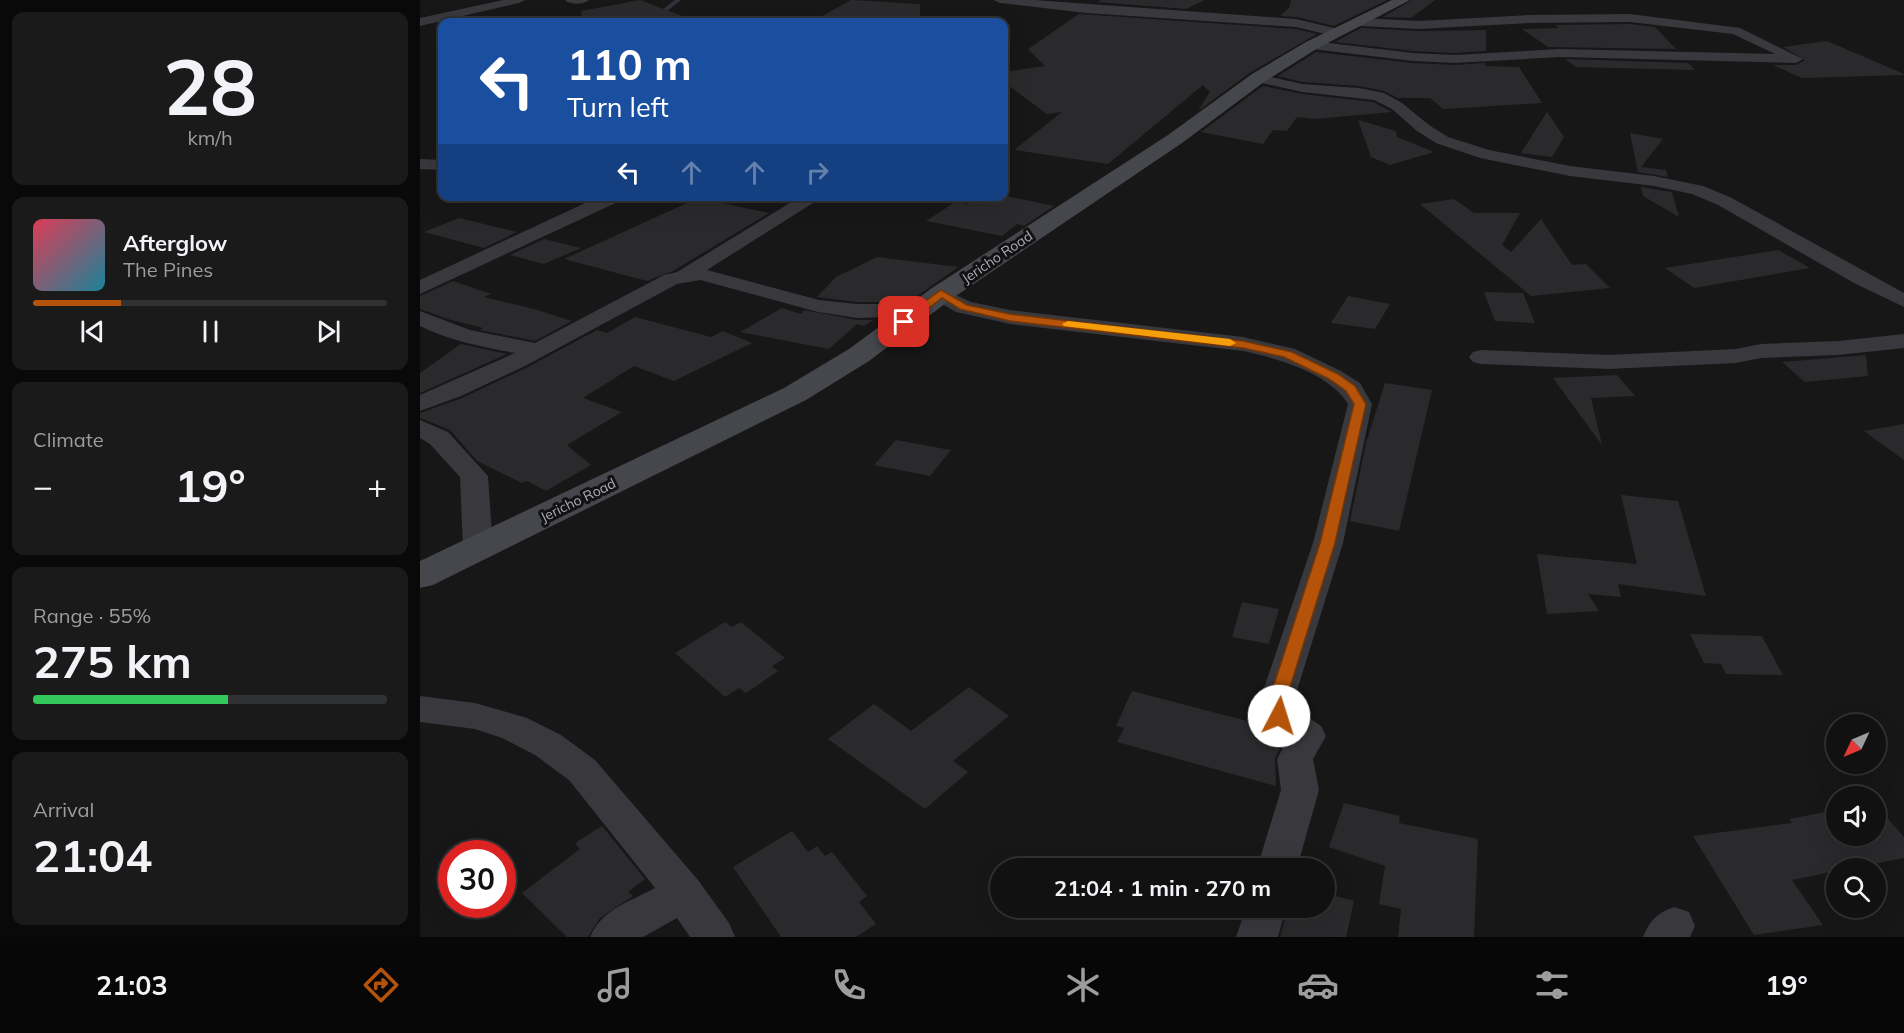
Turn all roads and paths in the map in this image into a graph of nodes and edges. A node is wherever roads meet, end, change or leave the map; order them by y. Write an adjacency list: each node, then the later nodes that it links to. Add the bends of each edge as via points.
1 (519, 0): 6 (street)
2 (571, 0): 3 (street)
3 (583, 0)
4 (1000, 0): 8 (street, via 1296,23)
5 (1403, 0): 7 (street, Jericho Road)
6 (420, 22)
7 (1361, 22): 8 (street, Jericho Road); 9 (street, via 1398,26 1630,18 1736,31 1796,59 1570,53 1454,59)
8 (1338, 33): 9 (street, Jericho Road)
9 (1312, 45): 10 (street, Jericho Road)
10 (1258, 78): 17 (street, Jericho Road, via 1175,139); 18 (street, via 1302,88 1379,96 1442,140 1486,154 1697,190)
11 (420, 164): 12 (street)
12 (438, 165)
13 (605, 201): 16 (street)
14 (806, 201): 15 (street)
15 (685, 275): 19 (street, via 700,274 818,306 857,311); 22 (street)
16 (420, 288)
17 (941, 294): 19 (street, Jericho Road); 30 (street, via 964,307 1010,317 1243,344 1287,354 1351,388 1360,404 1328,543 1277,700 1279,716 1308,736 1295,759 1300,790)
18 (1904, 300)
19 (919, 310): 27 (street, Jericho Road, via 859,355 795,394)
20 (420, 318): 22 (street, via 475,337)
21 (1894, 342): 23 (street, via 1609,362); 24 (street)
22 (537, 350): 25 (street)
23 (1481, 357)
24 (1904, 358)
25 (420, 404)
26 (420, 428): 27 (street, via 439,438 474,476)
27 (478, 548): 28 (street, Jericho Road)
28 (420, 576)
29 (420, 709): 31 (street, via 475,716 514,728 548,745 582,770)
30 (1280, 858)
31 (684, 893): 33 (street, via 622,927); 34 (street)
32 (1263, 918): 35 (street)
33 (612, 937)
34 (714, 937)
35 (1257, 937)

